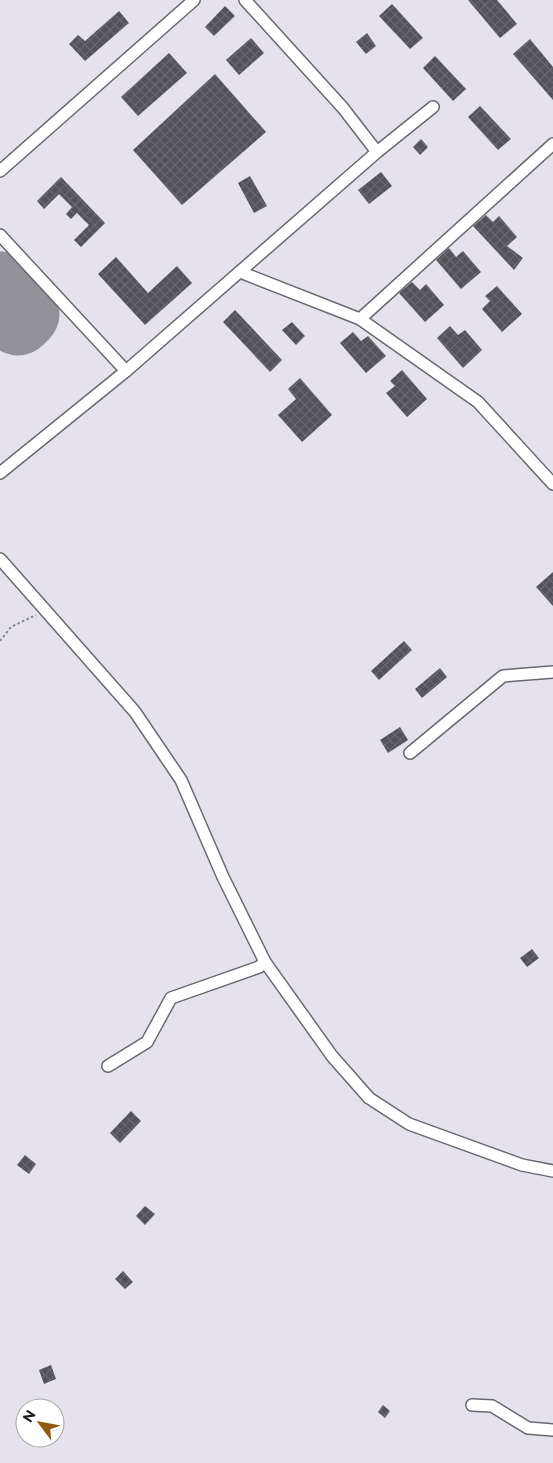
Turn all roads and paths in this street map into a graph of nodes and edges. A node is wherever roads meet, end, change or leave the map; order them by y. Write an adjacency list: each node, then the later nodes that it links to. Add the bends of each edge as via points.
1 (194, 0): 6 (street)
2 (245, 0): 5 (street, via 344,108)
3 (433, 107): 5 (street)
4 (553, 144): 9 (street)
5 (377, 152): 8 (street)
6 (0, 171)
7 (0, 235): 10 (street)
8 (240, 272): 9 (street); 10 (street)
9 (360, 319): 12 (street, via 478,402)
10 (126, 371): 11 (street)
11 (0, 473)
12 (553, 484)
13 (0, 559): 14 (street)
14 (45, 611): 15 (path, via 11,627); 18 (street, via 135,712 181,780 223,877)
15 (0, 642)
16 (553, 672): 17 (street, via 503,676)
17 (410, 753)
18 (265, 962): 19 (street, via 171,998 147,1042); 20 (street, via 332,1056 369,1098 409,1124 522,1165)
19 (108, 1066)
20 (553, 1171)
21 (472, 1405): 22 (street, via 492,1406 528,1428)
22 (553, 1430)

